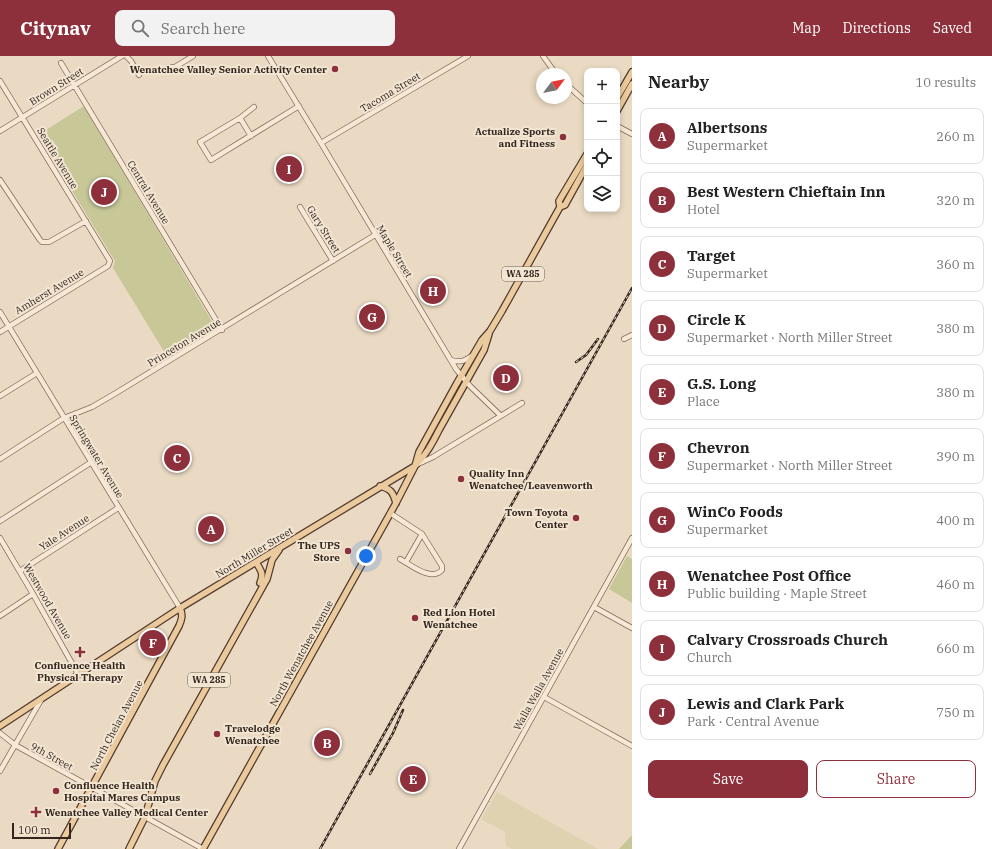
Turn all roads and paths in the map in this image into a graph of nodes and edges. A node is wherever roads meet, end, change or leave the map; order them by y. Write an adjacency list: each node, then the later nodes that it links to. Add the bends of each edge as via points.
1 (122, 56): 14 (street, Brown Street)
2 (126, 56): 11 (street)
3 (193, 56): 8 (street, via 175,67)
4 (268, 56): 18 (street, Maple Street)
5 (468, 56): 27 (street, Tacoma Street)
6 (543, 56): 9 (street)
7 (61, 63): 14 (street, Central Avenue)
8 (168, 67)
9 (552, 68)
10 (632, 72): 16 (main road)
11 (139, 74)
12 (0, 81): 21 (street, Seattle Avenue)
13 (632, 84): 19 (main road)
14 (75, 85): 21 (street, Brown Street); 39 (street, Central Avenue)
15 (572, 90): 17 (street)
16 (620, 93)
17 (584, 101)
18 (298, 106): 26 (street); 27 (street, Maple Street)
19 (620, 106)
20 (254, 107): 22 (street)
21 (23, 117): 24 (street, Brown Street); 33 (street, Seattle Avenue)
22 (240, 118): 26 (street); 26 (street, via 200,142 211,160)
23 (620, 128): 25 (street)
24 (0, 131)
25 (632, 134)
26 (251, 136)
27 (321, 143): 34 (street, Maple Street)
28 (584, 159): 32 (main road, North Wenatchee Avenue / WA 285, via 559,201)
29 (584, 169): 32 (main road, North Wenatchee Avenue / WA 285, via 565,204)
30 (0, 180): 33 (street, via 42,242 49,242)
31 (300, 207): 35 (street, Gary Street)
32 (560, 207): 40 (main road, North Wenatchee Avenue / WA 285)
33 (86, 221): 36 (street, Seattle Avenue, via 110,262)
34 (375, 235): 35 (street, Princeton Avenue); 45 (street, Maple Street)
35 (334, 261): 39 (street, Princeton Avenue)
36 (108, 266): 38 (street, Amherst Avenue)
37 (0, 312): 38 (street, Springwater Avenue)
38 (8, 326): 41 (street, Amherst Avenue); 46 (street, Springwater Avenue)
39 (222, 330): 52 (street, Princeton Avenue, via 100,403)
40 (490, 331): 44 (main road, North Wenatchee Avenue / WA 285); 48 (main road, North Wenatchee Avenue / WA 285, via 484,350)
41 (0, 332)
42 (632, 335): 43 (street)
43 (624, 340)
44 (474, 354): 45 (street, via 463,361); 47 (main road, North Wenatchee Avenue / WA 285)
45 (450, 360): 47 (street, Maple Street)
46 (37, 373): 49 (street); 52 (street, Springwater Avenue)
47 (462, 376): 48 (street, Maple Street); 55 (main road, North Wenatchee Avenue / WA 285, via 419,452)
48 (466, 382): 51 (street, Maple Street); 55 (main road, North Wenatchee Avenue / WA 285, via 426,454)
49 (0, 396)
50 (522, 403): 51 (street, North Miller Street)
51 (501, 416): 55 (street, North Miller Street)
52 (64, 418): 53 (street, Princeton Avenue); 54 (street, Springwater Avenue)
53 (0, 459)
54 (90, 462): 58 (street, Springwater Avenue); 60 (street)
55 (414, 466): 56 (main road, North Miller Street / WA 285); 57 (main road, North Wenatchee Avenue)
56 (380, 486): 57 (main road, via 392,491); 64 (main road, North Miller Street / WA 285)
57 (396, 503): 59 (main road, North Wenatchee Avenue)
58 (118, 508): 68 (street, Yale Avenue); 72 (street, Springwater Avenue)
59 (390, 513): 61 (street); 87 (main road, North Wenatchee Avenue)
60 (0, 521)
61 (422, 534): 67 (street); 67 (street, via 442,570 432,575)
62 (0, 538): 68 (street, Westwood Avenue)
63 (632, 538): 71 (street, Walla Walla Avenue)
64 (282, 546): 66 (main road, North Miller Street / WA 285); 69 (main road, WA 285, via 272,560 267,579)
65 (400, 559): 67 (street)
66 (256, 562): 69 (main road, WA 285, via 263,577); 72 (main road, North Miller Street / WA 285)
67 (406, 562)
68 (20, 571): 70 (street, Westwood Avenue)
69 (258, 592): 84 (main road, WA 285, via 163,765 155,781)
70 (33, 594): 73 (street); 75 (street, Westwood Avenue)
71 (594, 607): 74 (street); 76 (street, Walla Walla Avenue)
72 (180, 608): 75 (main road, North Miller Street); 83 (main road, North Chelan Avenue, via 180,626)
73 (0, 616)
74 (632, 628)
75 (78, 674): 77 (main road, North Miller Street)
76 (544, 696): 81 (street); 88 (street, Walla Walla Avenue)
77 (42, 698): 78 (main road, North Miller Street); 80 (street)
78 (0, 726)
79 (0, 733): 80 (street, 9th Street)
80 (14, 745): 82 (street); 83 (street, 9th Street)
81 (632, 746)
82 (0, 771)
83 (92, 788): 84 (street, 9th Street); 85 (main road, North Chelan Avenue)
84 (145, 817): 86 (main road, WA 285); 87 (street, 9th Street)
85 (58, 849)
86 (129, 849)
87 (203, 849)
88 (459, 849)

